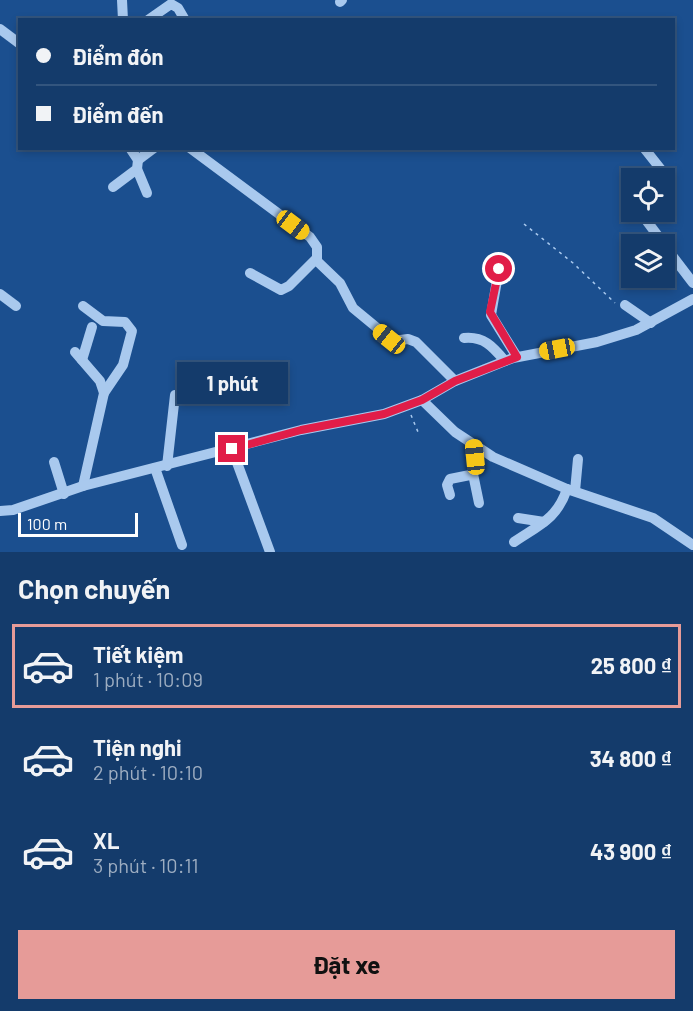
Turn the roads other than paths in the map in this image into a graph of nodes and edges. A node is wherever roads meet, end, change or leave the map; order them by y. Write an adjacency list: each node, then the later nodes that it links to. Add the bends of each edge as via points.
1 (122, 0): 2 (street)
2 (123, 18)
3 (151, 18): 4 (street, via 171,4)
4 (184, 18)
5 (0, 29): 6 (street)
6 (18, 42)
7 (131, 150): 11 (street)
8 (152, 150): 11 (street)
9 (193, 150): 15 (street, via 310,237 317,247)
10 (645, 150): 12 (street)
11 (137, 164): 13 (street); 14 (street)
12 (656, 168)
13 (113, 187)
14 (147, 193)
15 (317, 258): 18 (street, via 284,289 276,289); 30 (street, via 340,283 356,312 393,341 416,342)
16 (675, 260): 19 (street)
17 (499, 269): 28 (street, via 490,312)
18 (250, 273)
19 (693, 284)
20 (0, 294): 22 (street)
21 (693, 299): 25 (street)
22 (16, 306)
23 (83, 306): 31 (street, via 103,321 125,322 132,331 123,365)
24 (622, 307): 25 (street)
25 (651, 323): 28 (street, via 597,342)
26 (92, 327): 31 (street, via 78,356 102,384)
27 (464, 338): 29 (street, via 484,340)
28 (517, 357): 29 (street)
29 (505, 361): 30 (street)
30 (455, 381): 33 (street)
31 (104, 393): 41 (street)
32 (175, 395): 38 (street)
33 (422, 400): 34 (street); 35 (street, via 384,414 301,430)
34 (473, 445): 40 (street); 42 (street)
35 (232, 449): 38 (street); 52 (street)
36 (578, 459): 42 (street)
37 (54, 462): 43 (street)
38 (167, 466): 39 (street)
39 (155, 468): 41 (street); 50 (street)
40 (473, 474): 44 (street, via 450,479); 45 (street)
41 (83, 486): 43 (street)
42 (571, 490): 48 (street); 51 (street, via 653,518)
43 (64, 494): 46 (street)
44 (450, 495)
45 (479, 503)
46 (1, 513)
47 (518, 518): 48 (street)
48 (544, 522): 49 (street)
49 (513, 542)
50 (182, 545)
51 (693, 545)
52 (270, 552)

